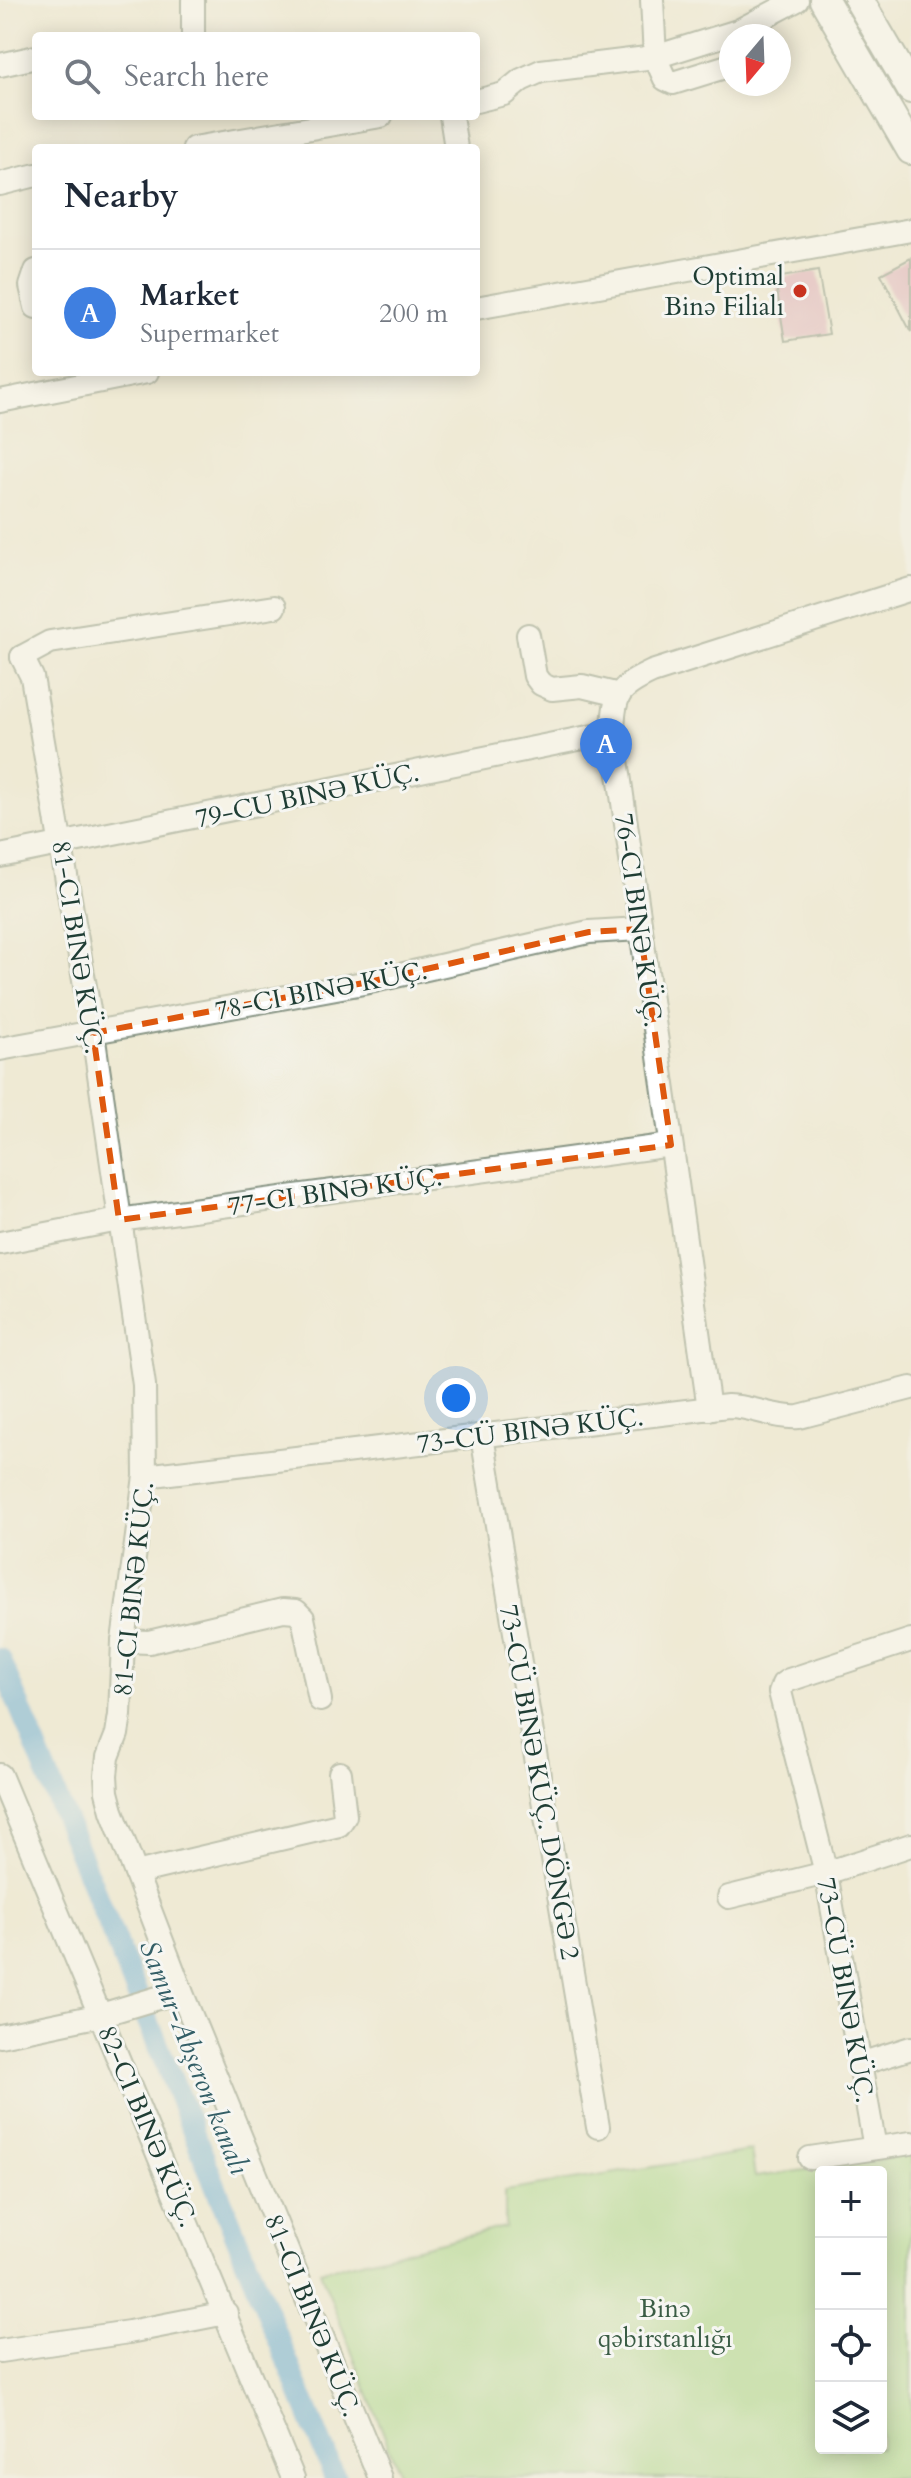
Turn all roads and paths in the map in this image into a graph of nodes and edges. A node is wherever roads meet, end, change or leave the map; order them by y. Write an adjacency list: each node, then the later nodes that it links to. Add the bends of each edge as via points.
1 (193, 0): 6 (street)
2 (652, 0): 7 (street)
3 (797, 0): 7 (street, via 738,31)
4 (824, 0): 17 (main road)
5 (859, 0): 11 (main road)
6 (193, 32)
7 (655, 57): 10 (street, via 665,79 673,83); 12 (street, via 541,71 504,94)
8 (32, 58): 9 (street)
9 (0, 65)
10 (719, 69)
11 (911, 89)
12 (480, 100)
13 (358, 120): 15 (street)
14 (452, 120): 16 (street)
15 (217, 144)
16 (455, 144)
17 (911, 150)
18 (32, 176): 19 (street)
19 (0, 184)
20 (911, 230): 21 (street)
21 (480, 307)
22 (106, 376): 23 (street)
23 (55, 381): 24 (street)
24 (0, 401)
25 (911, 589): 29 (street, via 652,672)
26 (274, 607): 28 (street, via 50,642)
27 (528, 635): 29 (street, via 541,684 552,689 591,687)
28 (11, 655): 31 (street, 81-CI BINƏ KÜÇ., via 32,677)
29 (619, 695): 30 (street)
30 (613, 732): 31 (street, 79-CU BINƏ KÜÇ.); 33 (street)
31 (61, 845): 32 (street, 79-CU BINƏ KÜÇ.); 34 (street, 81-CI BINƏ KÜÇ.)
32 (0, 856)
33 (640, 929): 34 (street, 78-CI BINƏ KÜÇ., via 589,932 369,982); 36 (street)
34 (93, 1033): 35 (street, 78-CI BINƏ KÜÇ.); 37 (street, 81-CI BINƏ KÜÇ.)
35 (0, 1049)
36 (671, 1145): 37 (street, 77-CI BINƏ KÜÇ.); 40 (street)
37 (119, 1220): 38 (street, 77-CI BINƏ KÜÇ.); 42 (street, 81-CI BINƏ KÜÇ., via 144,1385)
38 (0, 1243)
39 (911, 1388): 40 (street, 73-CÜ BINƏ KÜÇ., via 799,1417 742,1406)
40 (709, 1409): 41 (street, 73-CÜ BINƏ KÜÇ.)
41 (482, 1436): 42 (street, 73-CÜ BINƏ KÜÇ.); 57 (street, 73-CÜ BINƏ KÜÇ. DÖNGƏ 2)
42 (145, 1476): 44 (street, 81-CI BINƏ KÜÇ.)
43 (911, 1640): 50 (street, 73-CÜ BINƏ KÜÇ., via 783,1684 780,1700)
44 (123, 1641): 45 (street, via 149,1642 296,1611 303,1618); 49 (street, 81-CI BINƏ KÜÇ., via 120,1715 108,1757 107,1792)
45 (320, 1700)
46 (340, 1773): 49 (street, via 345,1816 339,1825)
47 (0, 1775): 53 (street, 82-CI BINƏ KÜÇ.)
48 (911, 1845): 50 (street)
49 (136, 1873): 52 (street, 81-CI BINƏ KÜÇ.)
50 (826, 1873): 51 (street); 56 (street, 73-CÜ BINƏ KÜÇ.)
51 (729, 1897)
52 (181, 1991): 53 (street); 64 (street, 81-CI BINƏ KÜÇ.)
53 (101, 2015): 54 (street); 61 (street, 82-CI BINƏ KÜÇ.)
54 (0, 2036)
55 (911, 2048): 56 (street)
56 (860, 2064): 59 (street, 73-CÜ BINƏ KÜÇ.)
57 (598, 2127)
58 (911, 2143): 59 (street)
59 (875, 2148): 60 (street)
60 (810, 2158)
61 (226, 2313): 62 (street); 63 (street, 82-CI BINƏ KÜÇ.)
62 (0, 2351)
63 (293, 2478)
64 (380, 2478)

